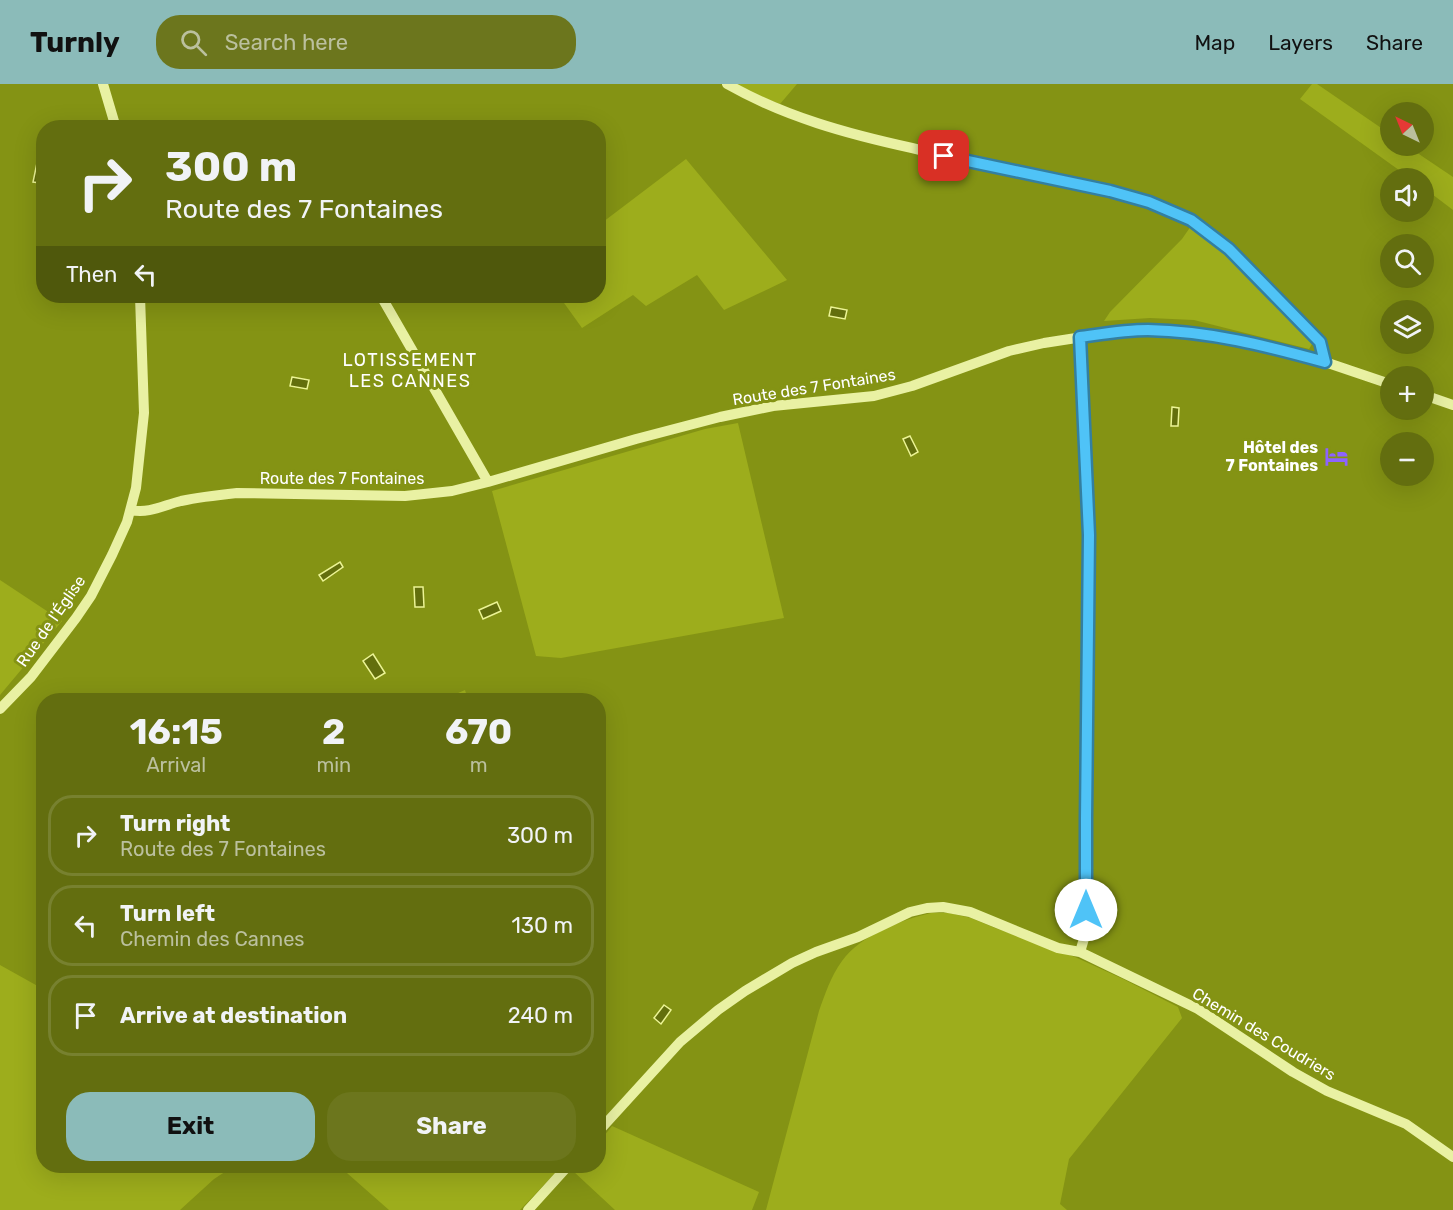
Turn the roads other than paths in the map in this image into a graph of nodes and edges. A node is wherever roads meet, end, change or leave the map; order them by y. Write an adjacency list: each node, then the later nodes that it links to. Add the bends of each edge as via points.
1 (103, 84): 3 (street)
2 (728, 84): 7 (street, via 766,104 830,128 1110,191 1172,211 1191,220 1229,249 1320,342)
3 (114, 120)
4 (140, 303): 12 (street, Rue de l'Église, via 144,413)
5 (385, 303): 11 (street)
6 (1080, 337): 7 (street, Route des 7 Fontaines, via 1121,331 1185,333 1227,338); 11 (street, Route des 7 Fontaines, via 1010,351 893,392 773,406 720,417); 14 (street, via 1089,535 1086,932)
7 (1325, 362): 8 (street, Route des 7 Fontaines)
8 (1380, 381)
9 (1434, 398): 10 (street)
10 (1453, 405)
11 (488, 482): 12 (street, Route des 7 Fontaines, via 405,496 212,495 148,511)
12 (131, 510): 13 (street, Rue de l'Église, via 91,596 31,677)
13 (0, 709)
14 (1080, 952): 15 (street, Chemin des Coudriers, via 1058,948 970,912 943,907 910,912 858,938 792,963 745,991 681,1042); 16 (street, Chemin des Coudriers, via 1198,1009 1293,1072 1327,1091 1406,1124)
15 (606, 1123)
16 (1453, 1156)
17 (562, 1173): 18 (street)
18 (528, 1210)

